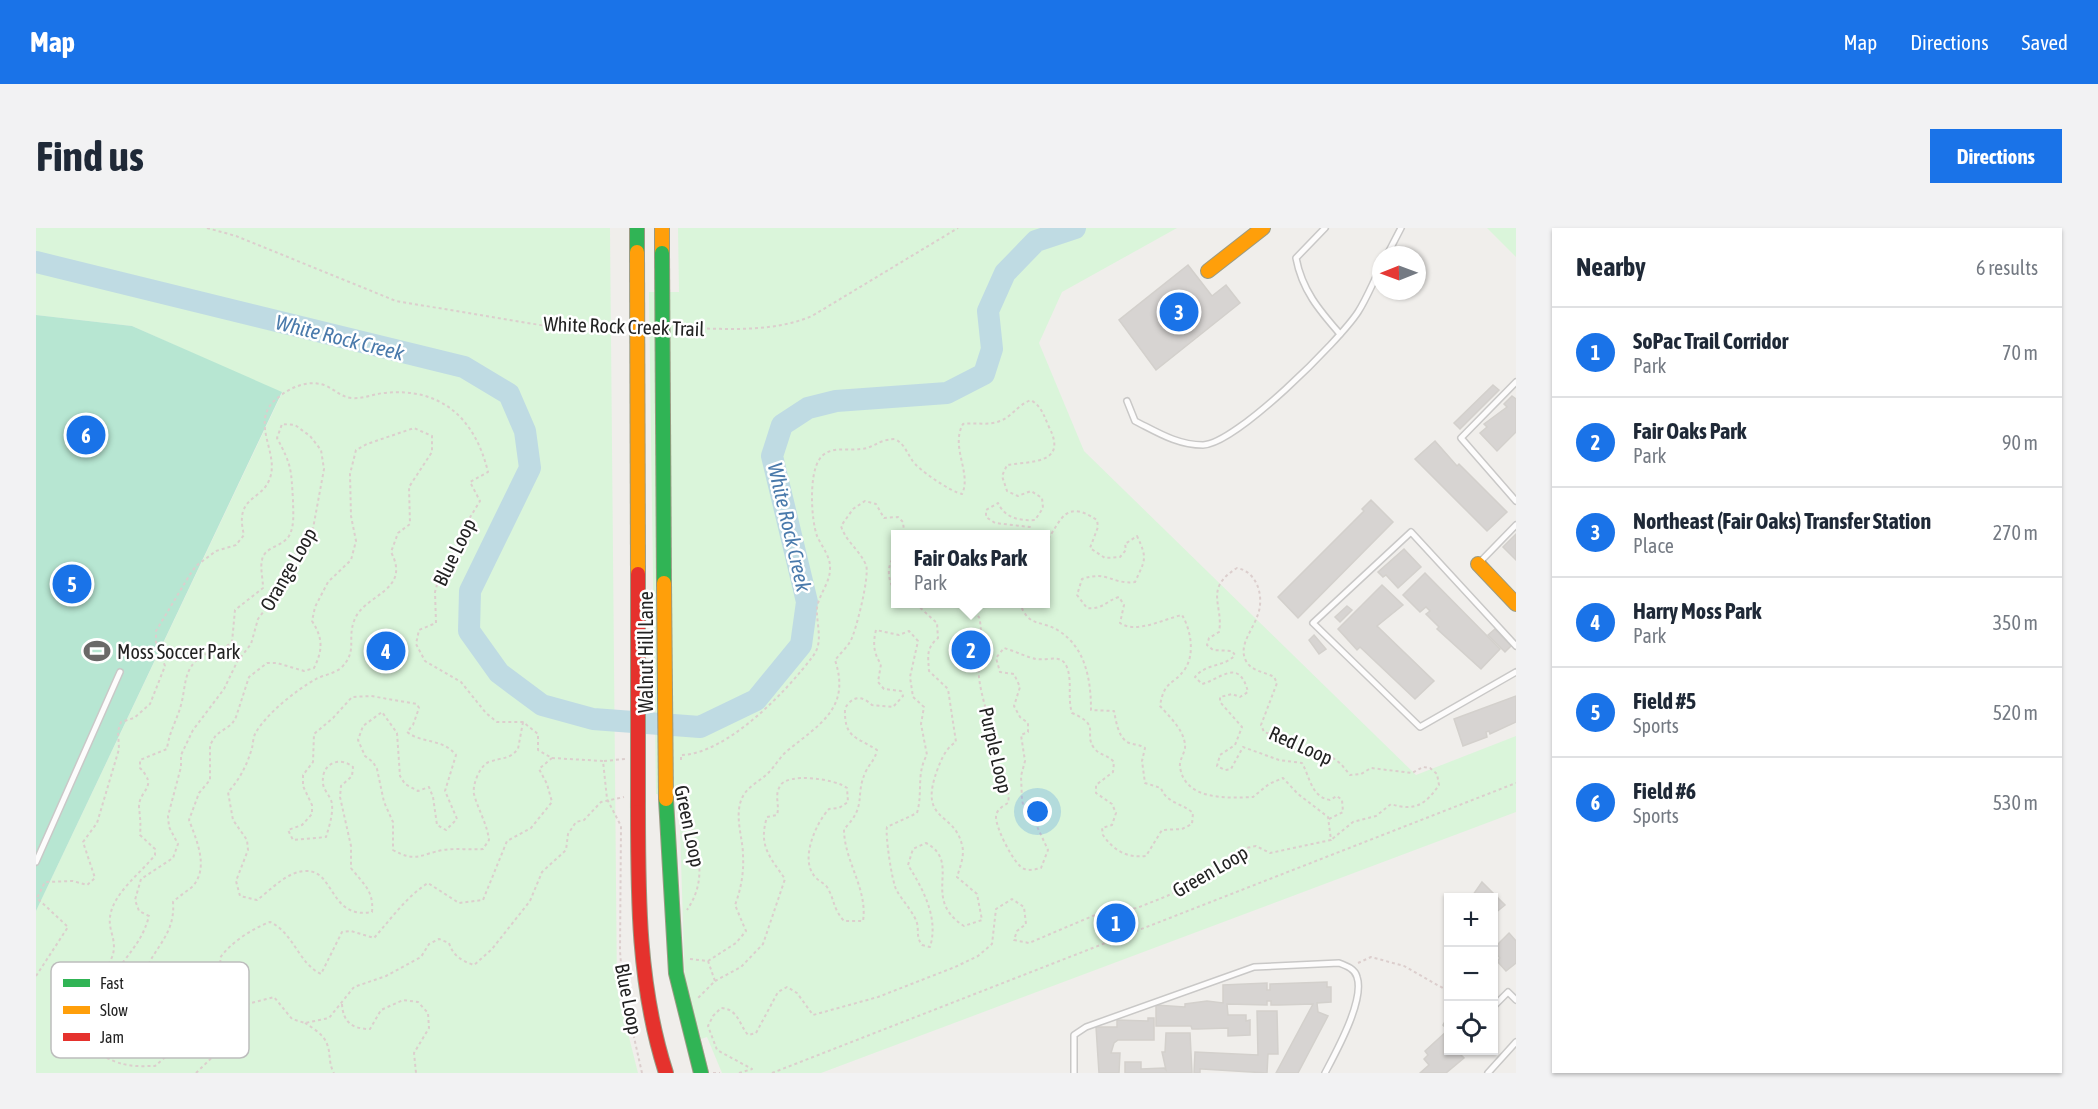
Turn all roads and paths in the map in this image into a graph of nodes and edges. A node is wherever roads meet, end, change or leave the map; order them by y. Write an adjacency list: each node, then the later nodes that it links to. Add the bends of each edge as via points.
1 (207, 228): 12 (path, White Rock Creek Trail, via 396,301 558,328)
2 (637, 228): 65 (main road, Walnut Hill Lane, bridge, via 642,958 652,1025)
3 (662, 228): 66 (main road, Walnut Hill Lane, bridge, via 666,799 676,973)
4 (958, 228): 11 (path, White Rock Creek Trail, via 812,316 789,325)
5 (1263, 228): 9 (main road)
6 (1325, 228): 13 (lane, via 1296,258 1300,278 1312,302)
7 (1401, 228): 8 (lane)
8 (1392, 246)
9 (1208, 271)
10 (1372, 285): 13 (lane, via 1358,312)
11 (677, 328)
12 (631, 329)
13 (1340, 334): 15 (lane, via 1322,356 1245,424 1206,445 1176,442 1135,421)
14 (1516, 382): 16 (lane, via 1461,438)
15 (1127, 401)
16 (1516, 501)
17 (1516, 525): 22 (lane)
18 (904, 530): 42 (path, via 898,517 884,518 876,504 866,501 853,509 841,526 845,539 859,551 867,568 865,593 852,640 835,660 841,678 840,698 814,729 744,794 737,826 744,854 742,882 735,905 746,931 736,943)
19 (1031, 530): 33 (path, Green Loop, via 995,523 986,517 986,510 998,503 1008,515 1027,521 1035,520 1043,508 1042,498 1031,491 1018,496 1007,491 1002,476 1008,465 1038,462 1054,448 1055,437 1040,406 1031,400 1018,405 999,422 963,424 958,440 966,486 962,494 950,491 912,462 908,450 894,439 880,440 861,450 826,453 813,478 814,528 830,560 830,572 818,604 819,642 814,656 743,728 700,753 681,754)
20 (1050, 536): 37 (path, via 1061,518 1078,510 1097,520 1090,548 1105,558 1120,556 1126,550 1125,544 1137,536 1145,552 1145,564 1135,582 1091,575 1082,579 1077,596 1087,608 1096,609 1119,597 1124,605 1120,623 1126,627 1182,615 1188,625 1191,658 1163,692 1161,706 1186,746 1179,765 1184,780 1208,796 1253,797 1283,778)
21 (891, 560): 23 (path)
22 (1478, 564): 24 (main road)
23 (891, 579)
24 (1516, 604)
25 (922, 608): 49 (path, Purple Loop, via 938,623 938,638 928,651 929,671 948,689 956,742 948,747 931,787 933,807 952,826 962,844 957,877 977,894 982,920 964,926 950,917 942,895 943,861 935,848 926,843 913,849 908,865 928,899 933,938 930,947 921,945 916,937 917,922 894,887 886,827 917,813 921,765 927,755 921,724 924,707 913,697 910,677 918,641 909,631 899,635 876,630 874,648 881,664 878,682 903,696 893,706 872,705 857,697 844,708 848,729 859,742 877,750 862,783 859,811 844,829 844,845 856,871 865,910 863,921 844,921 809,866 808,848 822,817 829,809 848,802 848,788 838,781 787,780 780,784 777,814 767,817 763,835 764,847 785,879 782,893 763,944 741,967)
26 (965, 608): 27 (path, Purple Loop, via 979,617 979,680 996,758 1010,793 1008,803 996,817 1004,843 1019,866 1031,871 1041,868 1047,850 1022,800 1025,761 1021,735 1028,732 1028,723 1014,706 1020,687 1014,674 1000,672 996,658 1005,648 1065,663 1072,713 1092,728 1095,750 1114,762 1113,772 1096,785 1096,793 1112,804 1116,813 1112,825 1102,828 1103,835 1131,858 1146,856 1162,830 1192,824 1193,813 1163,795 1161,788 1145,783 1145,748 1138,743 1129,744 1121,737 1114,711 1091,710 1090,681 1082,656 1059,631 1034,623)
27 (1021, 608)
28 (1516, 646): 30 (lane, via 1411,532 1312,623 1420,727)
29 (120, 672): 39 (lane)
30 (1516, 672)
31 (523, 722): 32 (path, via 538,734 538,750); 45 (path, Orange Loop, via 518,749 513,755 488,762 478,776 474,793 487,823 489,840 483,849 404,857 393,850 393,822 377,770 358,740 363,726 382,712 389,720 397,733 400,776 405,784 418,790 429,788 437,825 446,830 458,819 445,792 456,755 441,743 407,732 416,717 417,704 371,696 352,697 314,734 313,762 303,775 312,814 302,825 288,830 293,840 326,837 332,806 323,784 327,767 345,760 353,767 352,776 341,786 340,797 349,831 351,868 367,885 373,900 372,912 359,914 348,910 337,902 318,875 305,871 279,881 257,900 240,897 236,881 248,850 247,840 233,820 228,792 241,777 255,735 285,699 319,677 339,670 352,654 354,620 366,605 385,592 396,576 391,552 398,533 410,524 410,487 432,452 432,436 414,428 356,450 350,474 356,541 351,560 328,582 313,614 312,621 321,635 318,660 314,668 304,671 267,663 249,676 236,717 210,745 210,780 199,793 189,820 201,859 198,874 193,886 173,902 167,938); 48 (path, Blue Loop, via 497,722 486,714 461,682 425,660 416,644 418,630 435,623 439,577 449,565 458,537 480,501 470,482 488,471 472,428 450,407 406,392 358,398 342,397 324,385 292,388 267,412 264,423 273,468 269,482 246,506 240,521 244,535 236,545 216,551 196,566 156,631 165,666 161,680 150,704 134,718 122,722 118,730 119,748 97,824 83,842 94,878 87,885 45,882 40,889 37,898 68,927)
32 (552, 758): 36 (path, Blue Loop, via 603,761); 46 (path, Orange Loop, via 539,769 552,802 531,828 507,841 483,900 459,903 428,884 403,904 374,938 342,932 321,974 312,970 293,941 270,922 227,947)
33 (680, 765)
34 (1516, 783): 70 (path)
35 (680, 787): 40 (path, Green Loop, via 701,865 699,885)
36 (607, 800): 55 (path, via 576,822 568,834 566,850 542,872 530,901 492,949 474,965 464,962 449,944 439,939 429,944 421,957 386,976 354,987); 64 (path, Blue Loop, via 621,826 623,988)
37 (1329, 819): 38 (path); 38 (path, Red Loop, via 1343,812 1342,800 1337,796 1329,800 1319,796 1302,763 1243,747 1231,769 1225,771 1217,766 1221,755 1235,745 1242,727 1220,697 1232,694 1240,698 1248,692 1246,682 1231,672 1202,684 1195,677 1201,669 1228,661 1234,655 1232,651 1213,650 1208,645 1209,638 1219,632 1221,621 1215,597 1224,578 1237,568 1254,578 1260,596 1258,616 1244,646 1246,661 1252,669 1274,677 1277,683 1261,725 1264,732 1324,752 1350,775 1371,768 1412,773 1423,767 1437,774 1439,785 1431,798 1413,807 1391,804 1376,816 1353,822)
38 (1331, 840): 69 (path, Green Loop, via 1270,853 1256,846 1241,849 1232,863 1167,896 1137,908 1095,915 1029,943 1014,940 1026,924 1024,907 1012,899 996,909 992,944 978,956 878,997 813,1015 797,993 787,987 778,993 756,1033 748,1035 735,1012 721,1008 708,1026 717,1050 752,1069)
39 (36, 862)
40 (684, 914)
41 (686, 958): 42 (path)
42 (708, 961): 49 (path)
43 (109, 962): 44 (path, Orange Loop, via 115,936 109,920 112,907 155,855 155,849 140,835 139,804 149,785 140,760 167,749 191,665 232,642 236,610 263,588 261,559 289,536 295,513 294,482 292,468 277,438 282,424 295,425 321,450 324,469 312,534 283,569 281,588 258,619 250,644 224,689 193,730 181,755 168,816 178,844 172,858 141,879 135,900 139,911 148,916 144,935)
44 (123, 962)
45 (154, 962)
46 (220, 962)
47 (1350, 967): 50 (path, via 1371,957 1404,966); 71 (lane, via 1339,963 1254,966 1086,1028 1074,1035); 72 (lane, via 1357,976 1358,990 1348,1029)
48 (36, 976)
49 (715, 981): 52 (path)
50 (1444, 988)
51 (1516, 1000): 53 (lane, via 1508,992)
52 (694, 1002)
53 (1498, 1002)
54 (249, 1004): 56 (path, via 274,997 292,1019)
55 (342, 1004): 56 (path, via 329,1018); 63 (path, via 343,1016 350,1025 370,1029 381,1010 403,1000 418,1002 428,1013 429,1028 414,1053)
56 (305, 1023): 62 (path, via 328,1044 328,1059)
57 (1516, 1042): 73 (lane)
58 (108, 1058): 59 (path, Orange Loop, via 122,1064 155,1066)
59 (164, 1058)
60 (211, 1058): 61 (path)
61 (196, 1073)
62 (334, 1073)
63 (416, 1073)
64 (642, 1073)
65 (666, 1073)
66 (701, 1073)
67 (710, 1073): 68 (path)
68 (720, 1073)
69 (739, 1073)
70 (772, 1073)
71 (1074, 1073)
72 (1325, 1073)
73 (1488, 1073)

